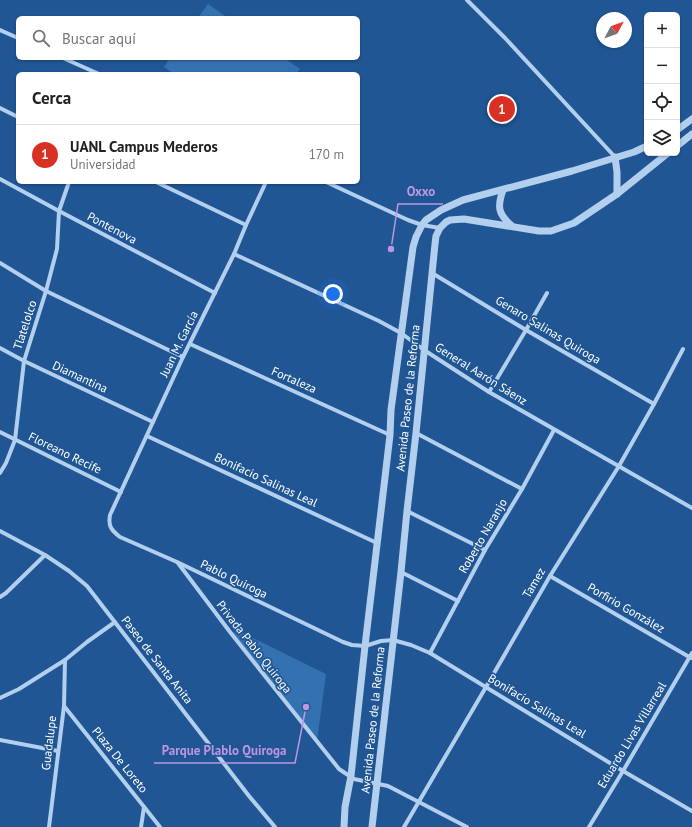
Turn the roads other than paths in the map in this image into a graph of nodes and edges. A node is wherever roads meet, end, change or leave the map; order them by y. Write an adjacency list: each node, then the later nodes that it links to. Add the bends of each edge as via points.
1 (467, 0): 14 (street)
2 (0, 30): 3 (street)
3 (16, 37)
4 (68, 60): 5 (street)
5 (94, 72)
6 (0, 108): 7 (street)
7 (16, 116)
8 (692, 119): 9 (street)
9 (680, 128)
10 (692, 134): 11 (street)
11 (680, 144)
12 (644, 147): 14 (street, Avenida Paseo de la Reforma)
13 (664, 156): 21 (street)
14 (615, 157): 20 (street, Avenida Paseo de la Reforma); 21 (street)
15 (0, 179): 22 (street, Pontenova)
16 (68, 184): 22 (street, Tlatelolco)
17 (160, 184): 23 (street)
18 (265, 184): 23 (street, Juan M. García)
19 (330, 184): 24 (street)
20 (503, 190): 24 (street, Avenida Paseo de la Reforma, via 463,200 441,210); 25 (street, via 499,209 506,221)
21 (617, 194): 25 (street, via 574,223 551,231)
22 (59, 211): 30 (street, Tlatelolco, via 56,249); 31 (street, Pontenova)
23 (246, 225): 27 (street, Juan M. García)
24 (422, 225): 26 (street); 34 (street, Avenida Paseo de la Reforma, via 414,247)
25 (514, 227): 26 (street, via 464,219 450,220)
26 (440, 228): 29 (street, Avenida Paseo de la Reforma, via 436,236)
27 (234, 254): 31 (street, Juan M. García); 34 (street, General Aarón Sáenz)
28 (0, 263): 30 (street)
29 (432, 273): 33 (street, Genaro Salinas Quiroga); 38 (street, Avenida Paseo de la Reforma)
30 (46, 291): 39 (street); 40 (street, Tlatelolco)
31 (215, 293): 35 (street, Juan M. García)
32 (547, 293): 33 (street)
33 (526, 330): 41 (street); 42 (street, Genaro Salinas Quiroga)
34 (401, 333): 38 (street, General Aarón Sáenz); 47 (street, Avenida Paseo de la Reforma)
35 (190, 344): 39 (street, Juan M. García); 47 (street, Fortaleza)
36 (0, 348): 40 (street, Diamantina)
37 (683, 349): 42 (street, Tamez)
38 (424, 350): 41 (street, General Aarón Sáenz); 46 (street, Avenida Paseo de la Reforma)
39 (184, 357): 43 (street, Juan M. García)
40 (24, 361): 43 (street, Diamantina); 49 (street, Tlatelolco)
41 (490, 392): 44 (street, General Aarón Sáenz)
42 (654, 404): 50 (street, Tamez)
43 (153, 422): 48 (street, Juan M. García)
44 (554, 430): 50 (street, General Aarón Sáenz); 52 (street, Roberto Naranjo)
45 (0, 432): 49 (street, Floreano Recife)
46 (416, 433): 52 (street); 55 (street, Avenida Paseo de la Reforma)
47 (390, 435): 58 (street, Avenida Paseo de la Reforma)
48 (147, 436): 53 (street, Juan M. García); 58 (street, Bonifacio Salinas Leal)
49 (15, 440): 51 (street, Tlatelolco); 53 (street, Floreano Recife)
50 (619, 466): 54 (street, General Aarón Sáenz); 63 (street, Tamez)
51 (0, 474)
52 (522, 489): 59 (street, Roberto Naranjo)
53 (121, 492): 56 (street, Juan M. García)
54 (692, 508)
55 (407, 511): 59 (street); 62 (street, Avenida Paseo de la Reforma)
56 (110, 515): 61 (street, Pablo Quiroga, via 110,526 114,533)
57 (0, 531): 60 (street, Paseo de Santa Anita)
58 (378, 543): 68 (street, Avenida Paseo de la Reforma)
59 (485, 550): 65 (street, Roberto Naranjo)
60 (44, 555): 64 (street); 66 (street, Paseo de Santa Anita, via 87,586)
61 (177, 562): 68 (street, Pablo Quiroga, via 343,642); 78 (street, Privada Pablo Quiroga, via 330,760 338,769)
62 (401, 572): 65 (street); 67 (street, Avenida Paseo de la Reforma)
63 (550, 576): 70 (street, Porfirio González); 72 (street, Tamez)
64 (0, 597)
65 (458, 601): 69 (street, Roberto Naranjo)
66 (115, 622): 71 (street); 86 (street, Paseo de Santa Anita)
67 (393, 640): 68 (street, Bonifacio Salinas Leal); 69 (street, Bonifacio Salinas Leal); 79 (street, Avenida Paseo de la Reforma)
68 (365, 646): 78 (street, Avenida Paseo de la Reforma)
69 (430, 653): 72 (street, Bonifacio Salinas Leal)
70 (691, 656): 77 (street, Eduardo Livas Villarreal)
71 (66, 660): 73 (street); 74 (street, Guadalupe)
72 (486, 687): 77 (street, Bonifacio Salinas Leal); 80 (street, Tamez)
73 (0, 698)
74 (64, 706): 76 (street, Guadalupe); 81 (street, Plaza De Loreto)
75 (0, 740): 76 (street)
76 (58, 751): 83 (street, Guadalupe)
77 (624, 771): 82 (street, Bonifacio Salinas Leal); 91 (street, Eduardo Livas Villarreal)
78 (351, 776): 79 (street, via 354,779); 87 (street, Avenida Paseo de la Reforma)
79 (377, 783): 80 (street); 88 (street, Avenida Paseo de la Reforma)
80 (419, 802): 89 (street, Tamez); 90 (street)
81 (144, 807): 84 (street); 85 (street, Plaza De Loreto)
82 (692, 811)
83 (49, 827)
84 (141, 827)
85 (160, 827)
86 (275, 827)
87 (344, 827)
88 (372, 827)
89 (404, 827)
90 (467, 827)
91 (589, 827)

